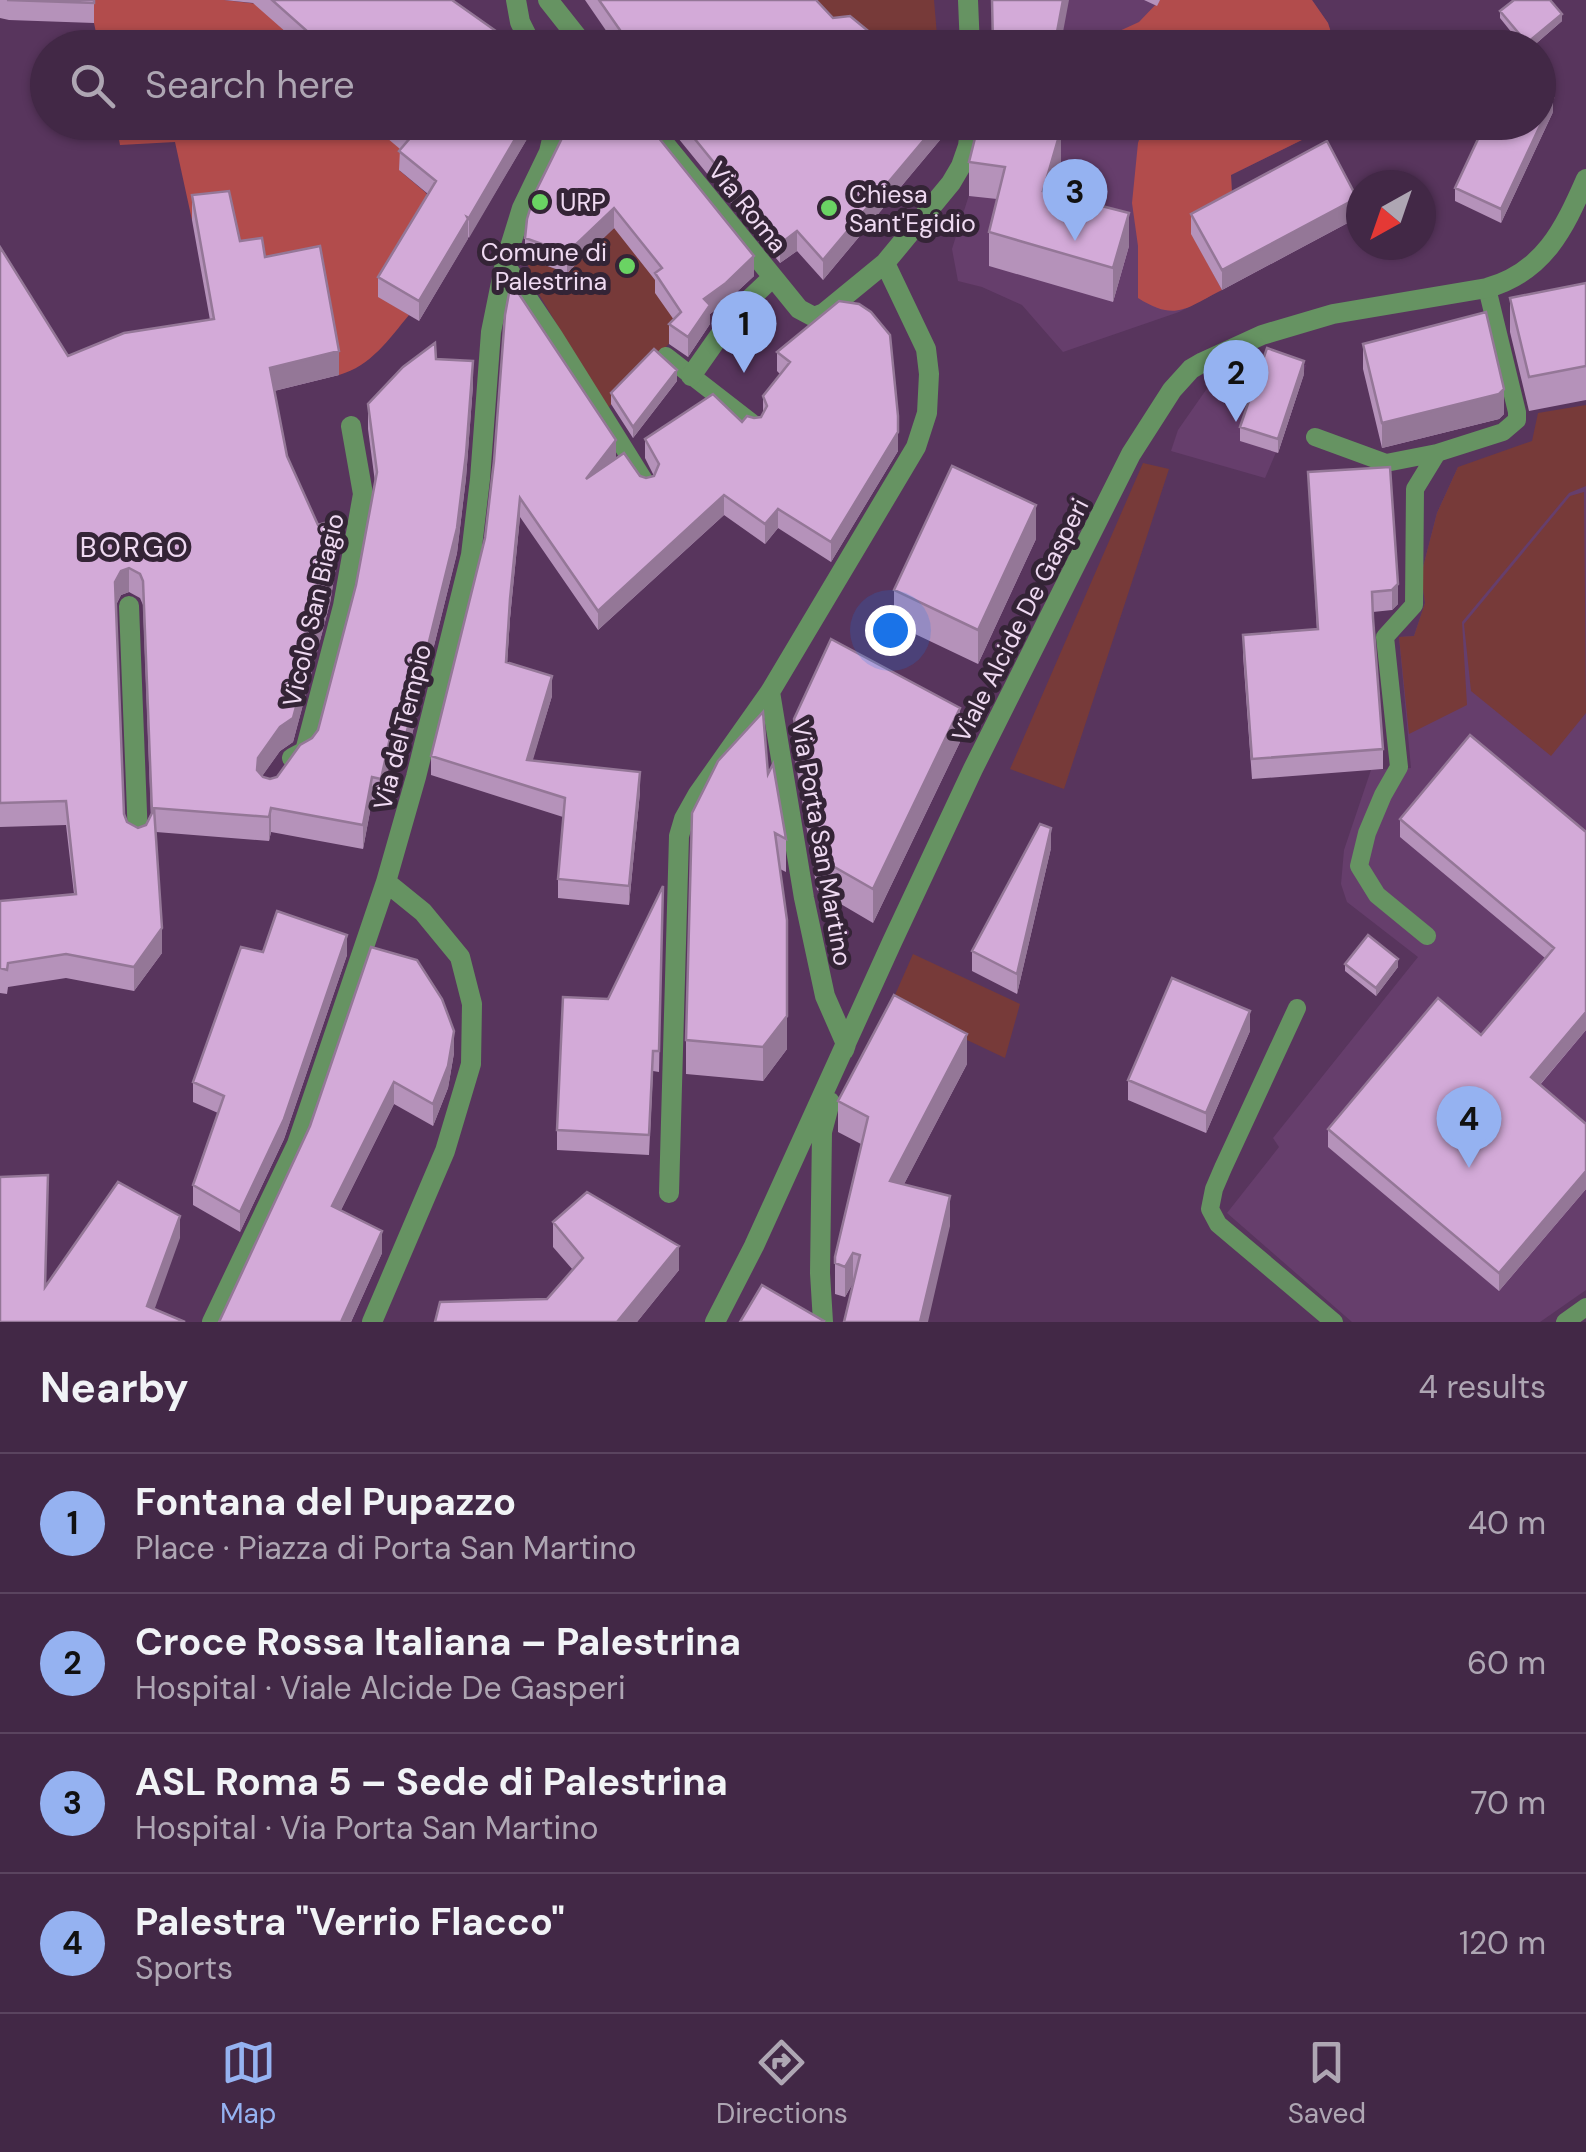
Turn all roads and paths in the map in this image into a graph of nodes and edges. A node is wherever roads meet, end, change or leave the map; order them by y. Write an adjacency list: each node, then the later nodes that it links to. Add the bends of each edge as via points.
1 (516, 0): 4 (street)
2 (548, 0): 5 (street)
3 (968, 0): 6 (street)
4 (524, 30)
5 (572, 30)
6 (969, 30)
7 (551, 140): 11 (street, Via del Tempio)
8 (662, 140): 13 (street, Via Roma)
9 (969, 140): 12 (street, via 951,183)
10 (1586, 179): 14 (street, Viale Alcide De Gasperi, via 1552,245 1512,280)
11 (505, 263): 21 (lane); 26 (street, Via del Tempio, via 491,332 471,554)
12 (885, 263): 13 (street, Via Roma, via 814,317); 23 (street, Via Porta San Martino, via 926,349 927,413 916,446)
13 (773, 278): 16 (street, via 736,312)
14 (1487, 288): 20 (lane, via 1517,420 1503,432); 29 (street, Viale Alcide De Gasperi, via 1308,321 1203,362 1180,380 1131,454)
15 (666, 356): 16 (lane)
16 (691, 376): 17 (lane)
17 (755, 425)
18 (351, 426): 24 (street, Vicolo San Biagio, via 364,494 344,606 305,751)
19 (1315, 437): 20 (lane, via 1386,462)
20 (1436, 453): 27 (lane, via 1415,489 1414,605 1385,636 1399,767 1358,866 1377,895)
21 (647, 485)
22 (130, 606): 25 (street)
23 (770, 692): 29 (street, Via Porta San Martino, via 825,996); 30 (street, via 698,794 679,836)
24 (280, 774)
25 (138, 838)
26 (386, 882): 32 (street, Via del Tempio, via 298,1144); 33 (street, via 460,957 472,1004 470,1064 445,1151)
27 (1426, 936)
28 (1297, 1008): 36 (lane, via 1222,1168 1210,1209 1218,1224)
29 (846, 1044): 34 (street, Viale Alcide De Gasperi); 35 (street, via 822,1132)
30 (669, 1194)
31 (1586, 1307): 37 (lane)
32 (212, 1322)
33 (372, 1322)
34 (715, 1322)
35 (824, 1322)
36 (1334, 1322)
37 (1565, 1322)

